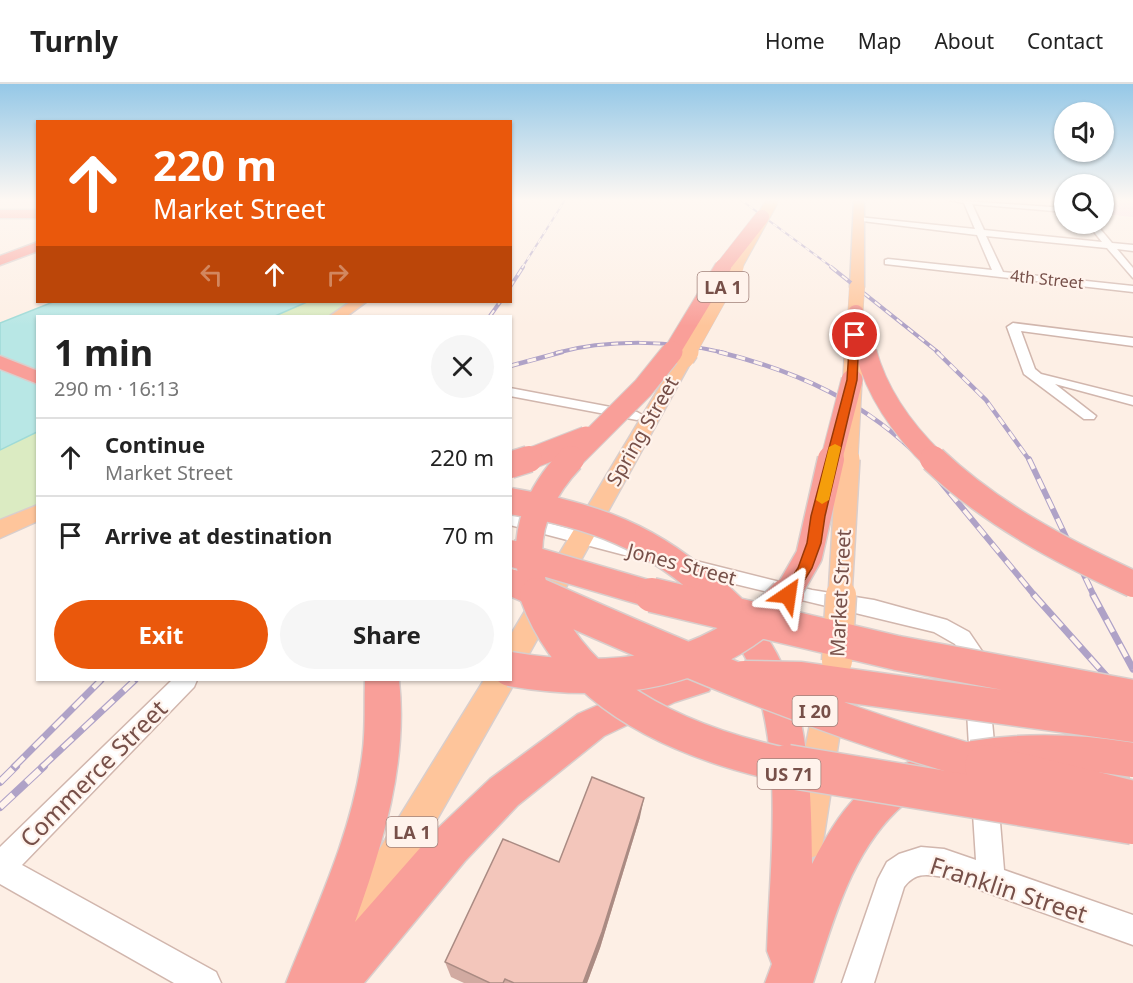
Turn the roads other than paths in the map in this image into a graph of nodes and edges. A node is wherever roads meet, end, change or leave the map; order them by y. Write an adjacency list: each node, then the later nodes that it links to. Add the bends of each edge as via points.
1 (741, 242): 52 (highway, bridge, via 660,368 559,472 542,495 533,518 529,560 545,617 574,657 609,691 696,742 777,765)
2 (748, 242): 22 (main road, Spring Street / LA 1, bridge)
3 (858, 242): 17 (main road, Market Street, bridge)
4 (985, 242): 12 (street)
5 (1070, 242): 7 (street)
6 (1107, 242): 7 (street)
7 (1110, 246): 9 (street); 13 (street)
8 (36, 247): 10 (highway)
9 (1133, 248)
10 (0, 261)
11 (888, 262): 12 (street, 4th Street)
12 (999, 274): 14 (street, 4th Street)
13 (1133, 275)
14 (1133, 289)
15 (356, 303): 18 (main road)
16 (374, 303): 19 (main road)
17 (856, 313): 27 (main road, Market Street, bridge); 42 (highway, bridge, via 876,381 902,424 926,453 999,512)
18 (338, 315)
19 (356, 315)
20 (1133, 342): 25 (street, via 1013,327)
21 (0, 346): 23 (highway)
22 (685, 358): 32 (highway, bridge, via 665,381 611,423 569,445); 38 (main road, Spring Street / LA 1)
23 (36, 361)
24 (0, 362): 26 (highway)
25 (1029, 371): 29 (street); 31 (street)
26 (36, 377)
27 (852, 380): 44 (highway, bridge, via 811,551 788,595 763,620 709,651 637,672 597,677); 56 (main road, Market Street, bridge, via 837,661 804,847)
28 (512, 392): 30 (street)
29 (1133, 401)
30 (637, 416)
31 (1089, 416)
32 (512, 464)
33 (512, 501): 56 (highway, US 71, bridge, via 565,511 627,531 678,562 729,610 750,637 774,688 787,744)
34 (36, 513): 37 (main road)
35 (512, 520): 38 (street, Jones Street)
36 (36, 529): 39 (main road)
37 (0, 530)
38 (580, 537): 43 (main road, Spring Street / LA 1); 54 (street, Jones Street, via 792,592 874,608 940,626 962,638 975,657)
39 (0, 546)
40 (512, 553): 48 (highway, bridge, via 627,589 776,628)
41 (512, 583): 51 (highway, I 20, bridge, via 700,667 822,713 998,768)
42 (1133, 584)
43 (512, 658)
44 (512, 669)
45 (185, 681): 53 (street, Commerce Street)
46 (382, 681): 58 (highway, via 384,737 377,782 363,837)
47 (499, 681): 59 (main road, LA 1)
48 (1133, 697)
49 (1133, 725): 60 (highway, bridge, via 801,679 697,681 645,699 591,725 504,792 450,846)
50 (1133, 760): 56 (highway, bridge, via 1093,753 1007,751 948,763 892,789 873,806 829,874)
51 (1133, 802)
52 (1133, 823)
53 (0, 867): 57 (street)
54 (992, 880): 55 (street, Franklin Street); 61 (street, Franklin Street, via 927,859 900,868 892,879)
55 (1133, 930)
56 (788, 972)
57 (205, 983)
58 (310, 983)
59 (321, 983)
60 (333, 983)
61 (858, 983)

